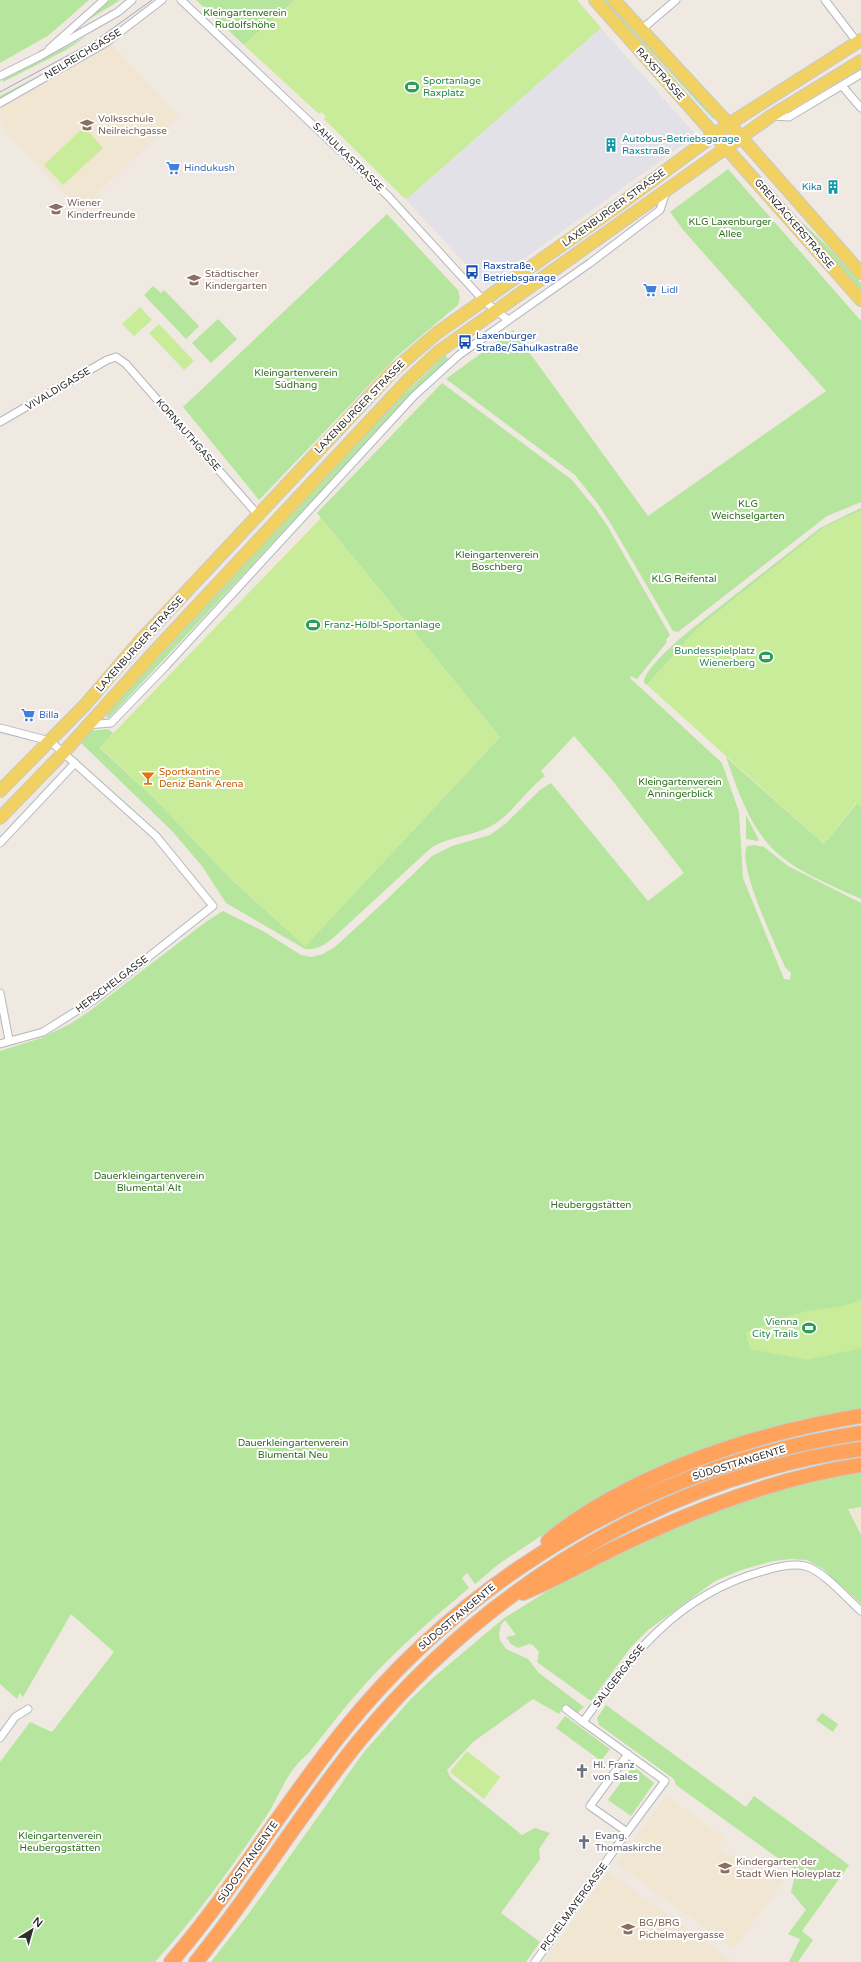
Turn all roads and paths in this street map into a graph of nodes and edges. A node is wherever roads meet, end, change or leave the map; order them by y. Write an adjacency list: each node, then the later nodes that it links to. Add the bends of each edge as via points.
1 (104, 0): 11 (street, NEILREICHGASSE)
2 (132, 0): 11 (street, NEILREICHGASSE, via 118,12)
3 (162, 0): 16 (street, NEILREICHGASSE, via 107,42)
4 (181, 0): 26 (street, SAHULKASTRASSE, via 388,196)
5 (595, 0): 20 (main road, RAXSTRASSE)
6 (614, 0): 9 (main road, RAXSTRASSE)
7 (676, 0): 9 (street)
8 (825, 0): 10 (street)
9 (641, 30): 19 (main road, RAXSTRASSE)
10 (859, 41): 19 (main road, LAXENBURGER STRASSE)
11 (40, 56): 14 (street, NEILREICHGASSE)
12 (861, 61): 18 (main road, LAXENBURGER STRASSE)
13 (861, 74): 15 (street)
14 (0, 76)
15 (843, 87): 17 (street); 18 (street, via 789,117)
16 (0, 103)
17 (861, 108)
18 (772, 116): 21 (main road, LAXENBURGER STRASSE)
19 (729, 124): 20 (main road, LAXENBURGER STRASSE); 21 (main road, GRENZACKERSTRASSE)
20 (714, 135): 22 (main road, RAXSTRASSE); 26 (main road, LAXENBURGER STRASSE)
21 (741, 137): 22 (main road, LAXENBURGER STRASSE); 24 (main road, GRENZACKERSTRASSE)
22 (726, 148): 23 (main road, LAXENBURGER STRASSE); 25 (main road, GRENZACKERSTRASSE)
23 (666, 190): 27 (main road, LAXENBURGER STRASSE); 28 (street, LAXENBURGER STRASSE, via 660,210)
24 (861, 273)
25 (861, 300)
26 (484, 301): 27 (street, SAHULKASTRASSE); 31 (main road, LAXENBURGER STRASSE, via 437,333 394,370)
27 (497, 311): 28 (street, SAHULKASTRASSE); 32 (main road, LAXENBURGER STRASSE, via 438,352 407,381)
28 (508, 320): 32 (street, LAXENBURGER STRASSE, via 459,356 414,396 111,723)
29 (116, 357): 30 (street, VIVALDIGASSE); 31 (street, KORNAUTHGASSE, via 126,364)
30 (0, 422)
31 (258, 515): 34 (main road, LAXENBURGER STRASSE)
32 (87, 725): 35 (main road, LAXENBURGER STRASSE)
33 (0, 728): 34 (street)
34 (50, 741): 35 (street); 37 (main road, LAXENBURGER STRASSE)
35 (64, 752): 36 (street); 38 (main road, LAXENBURGER STRASSE)
36 (75, 763): 39 (street); 41 (street, HERSCHELGASSE, via 156,836 214,906 94,1000 43,1032)
37 (0, 791)
38 (0, 818)
39 (0, 843)
40 (0, 992): 41 (street)
41 (9, 1040): 42 (street, HERSCHELGASSE)
42 (0, 1044)
43 (861, 1416): 47 (highway, via 741,1442 658,1474 567,1525)
44 (861, 1432): 47 (highway, SÜDOSTTANGENTE, via 764,1453 694,1476 608,1515)
45 (861, 1449): 48 (highway, SÜDOSTTANGENTE, via 770,1469 661,1508 584,1547)
46 (861, 1465): 48 (highway, via 805,1476 712,1505 622,1544 546,1584)
47 (512, 1572): 56 (highway, SÜDOSTTANGENTE, via 447,1623 376,1692 323,1756 227,1892)
48 (500, 1602): 57 (highway, SÜDOSTTANGENTE, via 434,1659 364,1734 241,1905)
49 (861, 1611): 52 (street, SALIGERGASSE, via 824,1577 805,1566 773,1568 750,1574 718,1588 664,1625 640,1647)
50 (28, 1709): 53 (street, via 15,1717)
51 (566, 1709): 52 (street)
52 (583, 1722): 54 (street)
53 (0, 1738)
54 (628, 1754): 55 (street, PICHELMAYERGASSE, via 665,1781); 55 (street, via 590,1806)
55 (627, 1832): 58 (street, PICHELMAYERGASSE)
56 (172, 1962)
57 (196, 1962)
58 (535, 1962)

